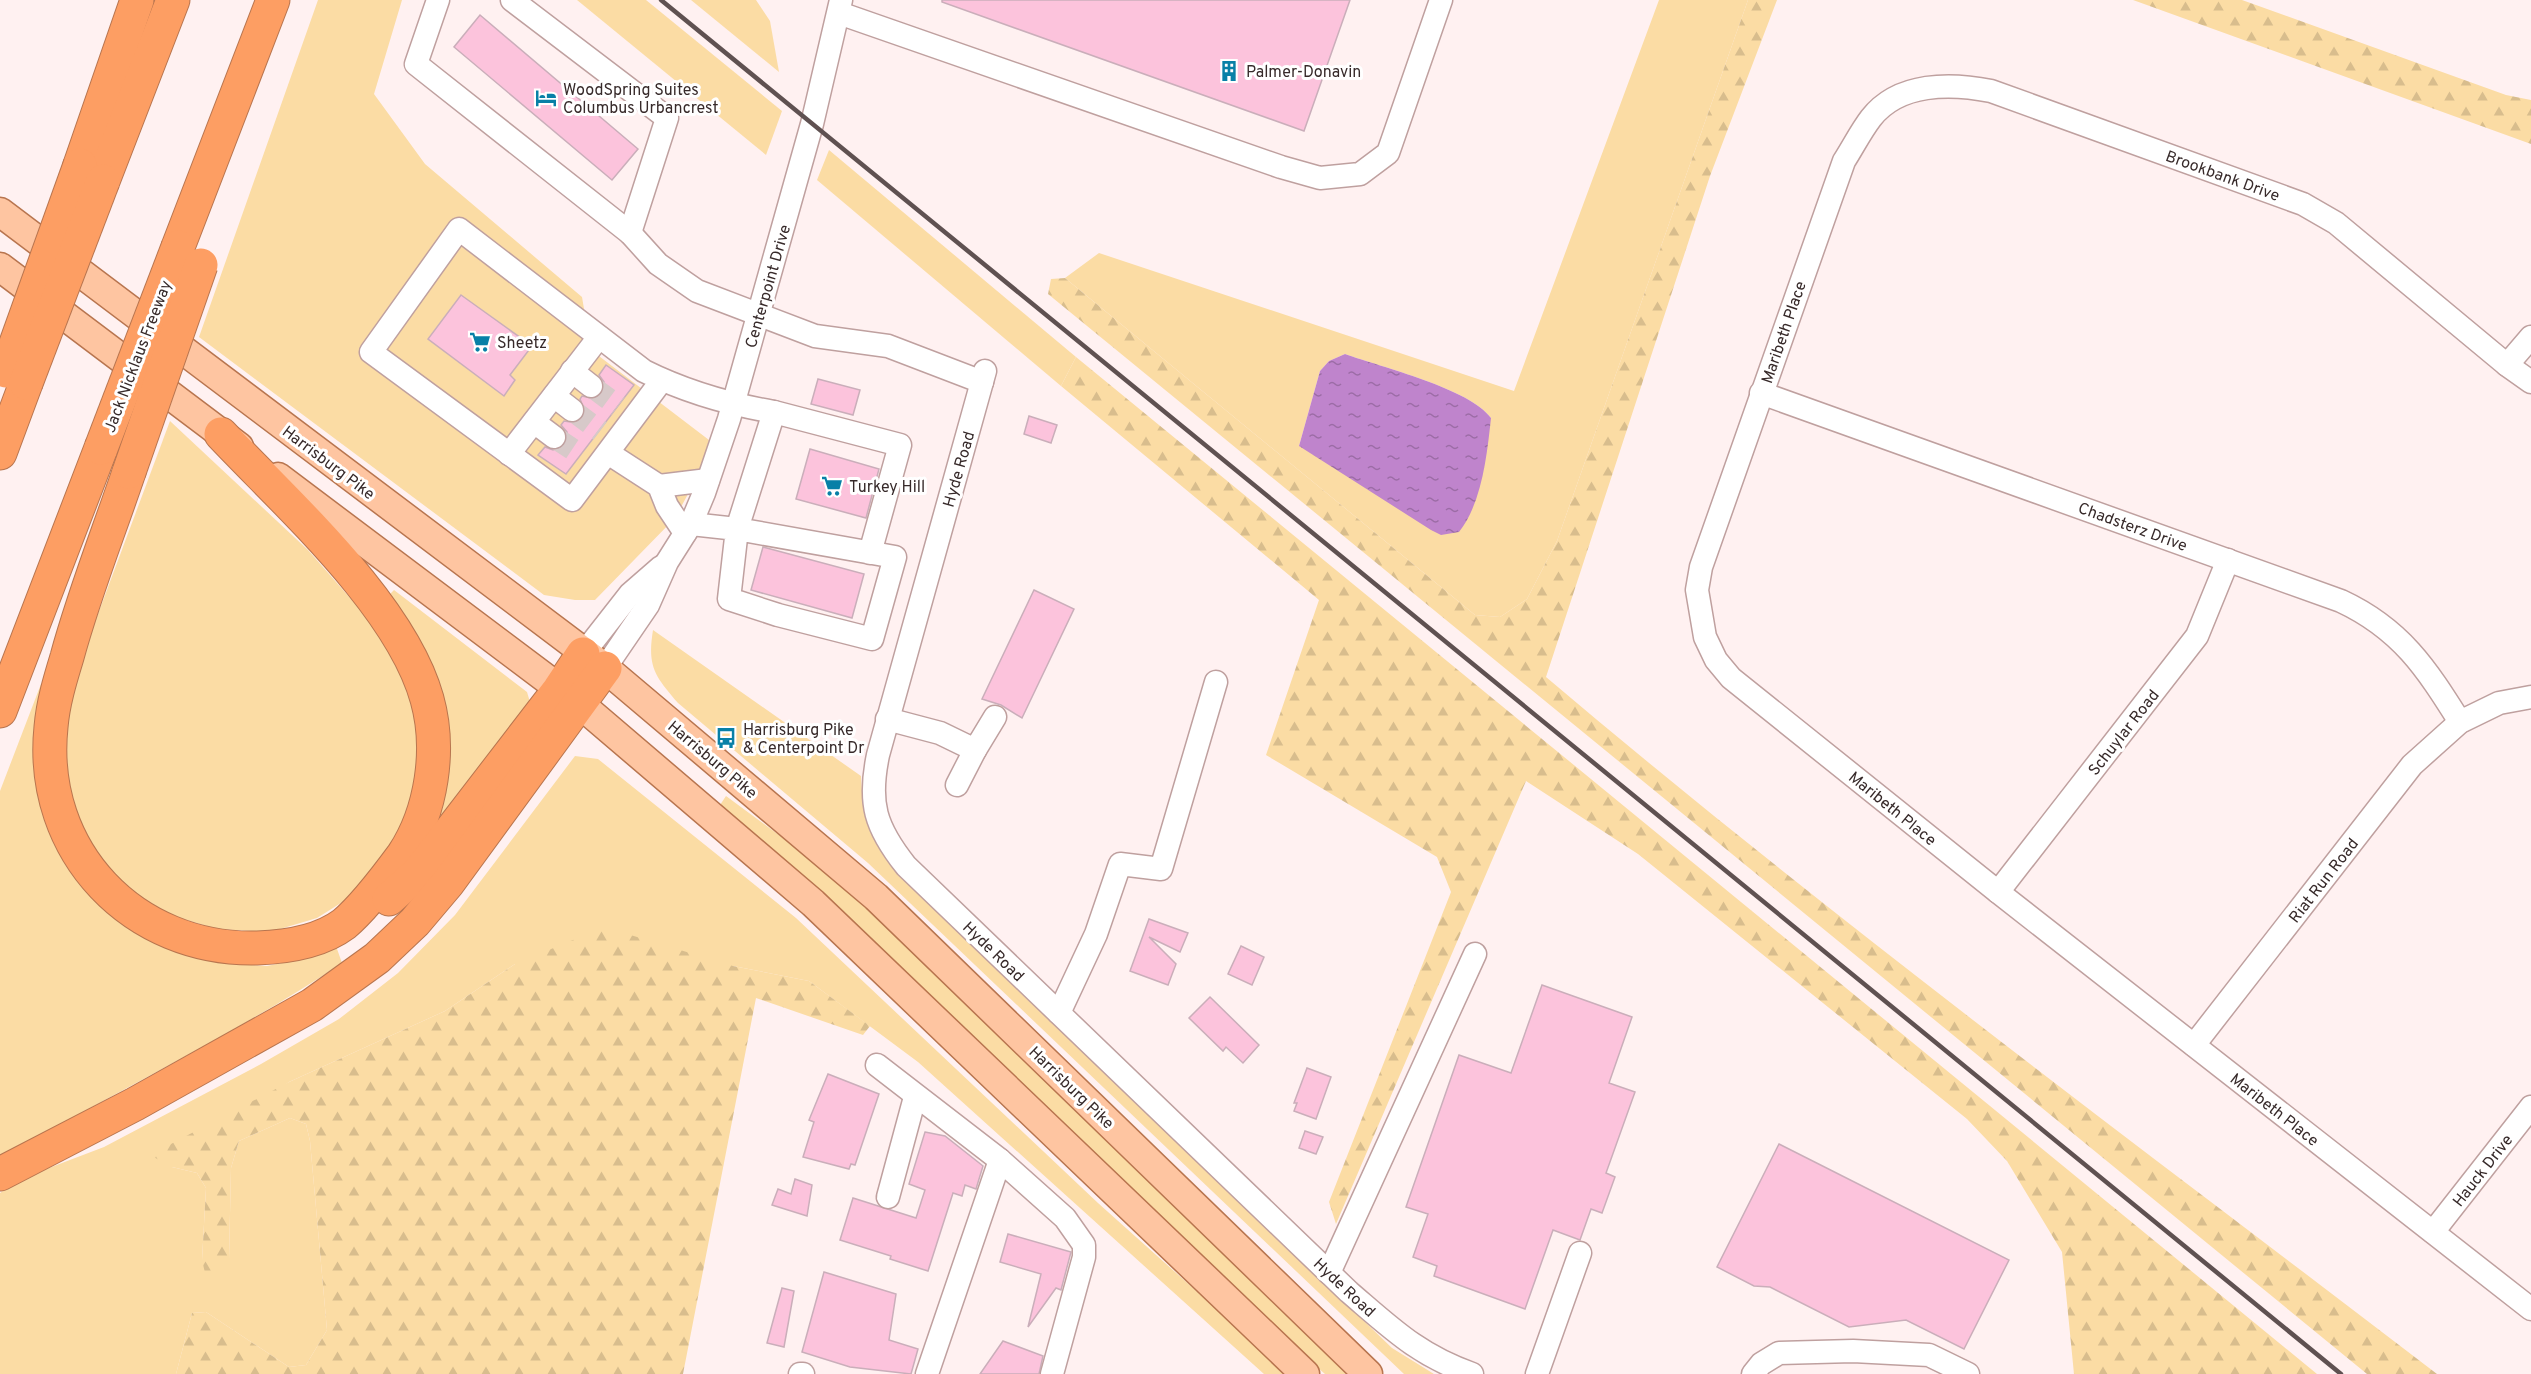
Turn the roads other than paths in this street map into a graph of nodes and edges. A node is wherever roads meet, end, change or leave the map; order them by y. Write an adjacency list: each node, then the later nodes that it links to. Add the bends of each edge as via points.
1 (137, 0): 9 (highway)
2 (173, 0): 9 (highway)
3 (273, 0): 12 (highway, Jack Nicklaus Freeway, via 197,200)
4 (438, 0): 11 (street, via 416,64)
5 (512, 0): 11 (street, via 667,118)
6 (1441, 0): 7 (street, via 1388,153 1360,174 1320,178)
7 (840, 6): 14 (street, Centerpoint Drive)
8 (1872, 116): 17 (street, Brookbank Drive, via 1903,95 1925,88 1946,85 1991,91 2303,204 2336,223); 23 (street, Maribeth Place, via 1844,161)
9 (92, 173): 20 (highway, bridge)
10 (0, 212): 40 (main road, Harrisburg Pike)
11 (630, 233): 14 (street, via 658,264 697,291)
12 (190, 256): 44 (highway, Jack Nicklaus Freeway, bridge, via 101,448); 51 (highway, bridge, via 129,472 77,619 51,727 55,793 70,840 93,876 122,906 159,928 197,943 242,948 284,947)
13 (0, 267): 29 (main road)
14 (759, 314): 25 (street, Centerpoint Drive); 46 (street, Hyde Road, via 815,336 888,346 984,376)
15 (599, 337): 18 (street); 19 (street, via 644,372); 33 (street, via 459,230 371,352)
16 (2531, 337): 17 (street)
17 (2507, 365): 21 (street, Brookbank Drive)
18 (572, 371): 22 (street); 24 (street)
19 (662, 380): 25 (street); 31 (street, via 626,412)
20 (11, 381): 32 (highway)
21 (2531, 382)
22 (591, 386)
23 (1761, 393): 39 (street, Chadsterz Drive); 50 (street, Maribeth Place, via 1701,567 1697,590 1705,638 1731,678)
24 (554, 396): 26 (street); 28 (street)
25 (733, 405): 27 (street); 34 (street, Centerpoint Drive)
26 (572, 410)
27 (774, 412): 37 (street); 38 (street, via 900,445)
28 (534, 422): 30 (street); 33 (street)
29 (221, 434): 42 (main road); 51 (highway, via 336,555 378,606 395,631 427,699 433,750 432,781 424,814 392,871)
30 (554, 436)
31 (600, 449): 33 (street, via 572,500); 35 (street)
32 (0, 453)
33 (509, 454)
34 (708, 480): 35 (street); 36 (street, Centerpoint Drive)
35 (659, 486): 36 (street, via 667,506)
36 (688, 529): 37 (street); 40 (street, Centerpoint Drive, via 667,562 630,594)
37 (736, 529): 38 (street); 38 (street, via 729,599 872,639 895,557)
38 (870, 553)
39 (2228, 560): 47 (street, Chadsterz Drive, via 2368,614 2414,653); 50 (street, Schuylar Road, via 2197,636)
40 (594, 661): 42 (highway); 68 (main road, Harrisburg Pike, via 876,897)
41 (1216, 682): 53 (street, via 1161,869 1120,864 1096,934)
42 (570, 697): 51 (highway, via 418,872 386,902); 59 (highway, via 448,883 377,958 312,1005); 67 (main road, via 813,903)
43 (2531, 697): 47 (street, Riat Run Road, via 2499,703)
44 (0, 711)
45 (995, 717): 48 (street)
46 (887, 719): 48 (street, via 940,733); 53 (street, Hyde Road, via 872,790 876,819 883,835 906,866)
47 (2460, 722): 54 (street, Riat Run Road, via 2412,765)
48 (975, 750): 49 (street)
49 (957, 785)
50 (1998, 892): 54 (street, Maribeth Place)
51 (344, 924)
52 (1474, 954): 63 (street)
53 (1059, 1013): 63 (street, Hyde Road)
54 (2194, 1045): 61 (street, Maribeth Place)
55 (877, 1065): 56 (street)
56 (915, 1097): 58 (street); 60 (street)
57 (2531, 1107): 61 (street, Hauck Drive)
58 (1000, 1160): 65 (street); 66 (street, via 1065,1218 1084,1245)
59 (0, 1174)
60 (888, 1197)
61 (2433, 1232): 64 (street, Maribeth Place)
62 (1580, 1253): 70 (street)
63 (1329, 1273): 69 (street, Hyde Road, via 1409,1344 1444,1364)
64 (2531, 1309)
65 (927, 1374)
66 (1052, 1374)
67 (1305, 1374)
68 (1368, 1374)
69 (1472, 1374)
70 (1537, 1374)
71 (1754, 1374): 72 (street, via 1761,1364 1779,1353 1853,1351 1929,1355)
72 (1968, 1374)

